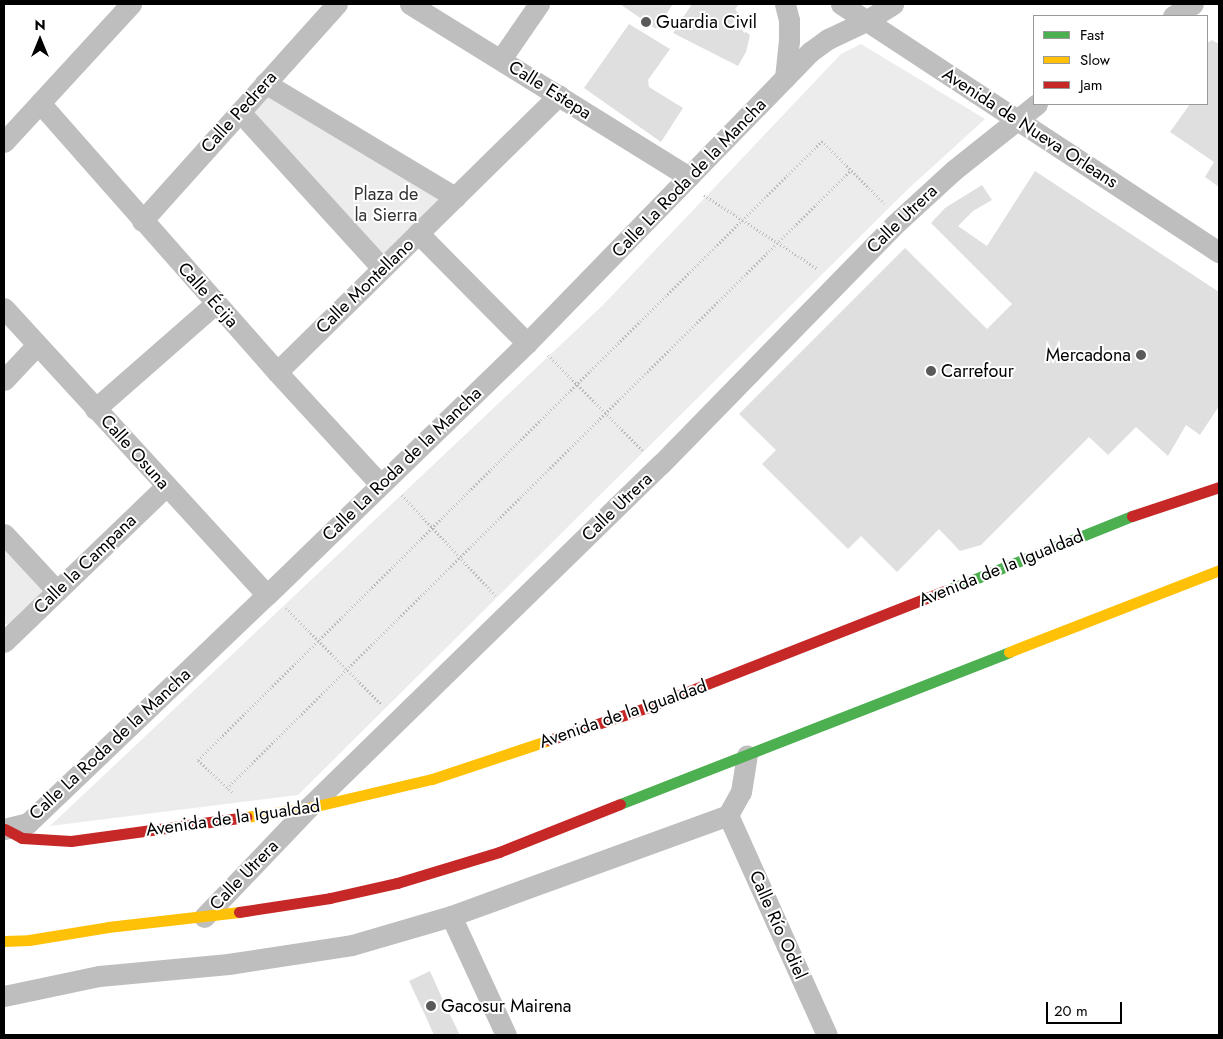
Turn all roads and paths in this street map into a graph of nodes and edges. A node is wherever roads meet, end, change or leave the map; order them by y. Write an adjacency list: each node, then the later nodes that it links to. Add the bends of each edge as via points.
1 (130, 4): 15 (street)
2 (336, 4): 13 (street, Calle Pedrera)
3 (410, 4): 11 (street, Calle Estepa)
4 (539, 4): 11 (street)
5 (785, 4): 12 (street, via 789,20)
6 (841, 4): 10 (street, Avenida de Nueva Orleans)
7 (893, 4): 10 (street, Calle La Roda de la Mancha)
8 (1193, 4): 9 (street)
9 (1175, 15)
10 (866, 21): 12 (street, Calle La Roda de la Mancha, via 828,39); 18 (street, Avenida de Nueva Orleans)
11 (501, 59): 14 (street, Calle Estepa)
12 (785, 78): 21 (street, Calle La Roda de la Mancha)
13 (265, 83): 17 (street, Calle Pedrera); 22 (street)
14 (559, 95): 21 (street, Calle Estepa); 22 (street, Calle Montellano)
15 (40, 103): 19 (street); 25 (street, Calle Écija)
16 (1036, 105): 18 (street, Calle Utrera)
17 (240, 112): 25 (street, Calle Pedrera); 29 (street)
18 (1017, 118): 24 (street, Calle Utrera); 28 (street, Avenida de Nueva Orleans)
19 (4, 142)
20 (851, 170): 23 (path, via 822,141); 24 (path); 27 (path)
21 (687, 180): 23 (path); 33 (street, Calle La Roda de la Mancha)
22 (455, 197): 26 (street, Calle Montellano)
23 (742, 219): 27 (path); 37 (path)
24 (900, 220): 30 (street, Calle Utrera)
25 (142, 221): 31 (street, Calle Écija)
26 (418, 233): 29 (street, Calle Montellano); 33 (street)
27 (778, 242): 30 (path); 39 (path)
28 (1219, 252)
29 (382, 268): 35 (street, Calle Montellano)
30 (839, 282): 40 (street, Calle Utrera)
31 (216, 303): 35 (street, Calle Écija); 38 (street)
32 (4, 308): 34 (street, Calle Osuna)
33 (530, 341): 37 (path); 41 (street, Calle La Roda de la Mancha)
34 (37, 345): 36 (street); 38 (street, Calle Osuna)
35 (277, 372): 41 (street, Calle Écija)
36 (4, 380)
37 (577, 384): 39 (path); 44 (path)
38 (95, 408): 42 (street, Calle Osuna)
39 (606, 413): 40 (path); 46 (path)
40 (659, 466): 50 (street, Calle Utrera)
41 (383, 482): 44 (path); 49 (street, Calle La Roda de la Mancha)
42 (166, 486): 48 (street, Calle la Campana); 49 (street, Calle Osuna)
43 (1219, 487): 57 (street, Avenida de la Igualdad, via 1126,518 651,706 432,779)
44 (432, 528): 46 (path); 52 (path)
45 (4, 534): 48 (street)
46 (460, 557): 50 (path); 53 (path)
47 (1219, 570): 55 (street)
48 (57, 591): 51 (street, Calle la Campana)
49 (268, 593): 52 (path); 60 (street, Calle La Roda de la Mancha, via 28,823)
50 (511, 611): 54 (street, Calle Utrera)
51 (5, 638)
52 (318, 641): 53 (path); 56 (path, via 198,760)
53 (347, 669): 54 (path); 56 (path)
54 (398, 720): 57 (street, Calle Utrera)
55 (747, 755): 59 (street, via 742,792); 62 (street, via 499,852 397,883 330,898)
56 (228, 788): 58 (path)
57 (308, 808): 58 (street, Avenida de la Igualdad); 62 (street, Calle Utrera)
58 (257, 816): 60 (street, Avenida de la Igualdad, via 71,841 22,838)
59 (728, 816): 61 (street); 68 (street, Calle Río Odiel)
60 (4, 829)
61 (451, 916): 66 (street, via 352,945 228,964 99,976); 67 (street)
62 (204, 917): 63 (street, via 108,927)
63 (29, 940): 64 (street); 65 (street)
64 (4, 941)
65 (4, 948)
66 (4, 996)
67 (506, 1035)
68 (828, 1035)

